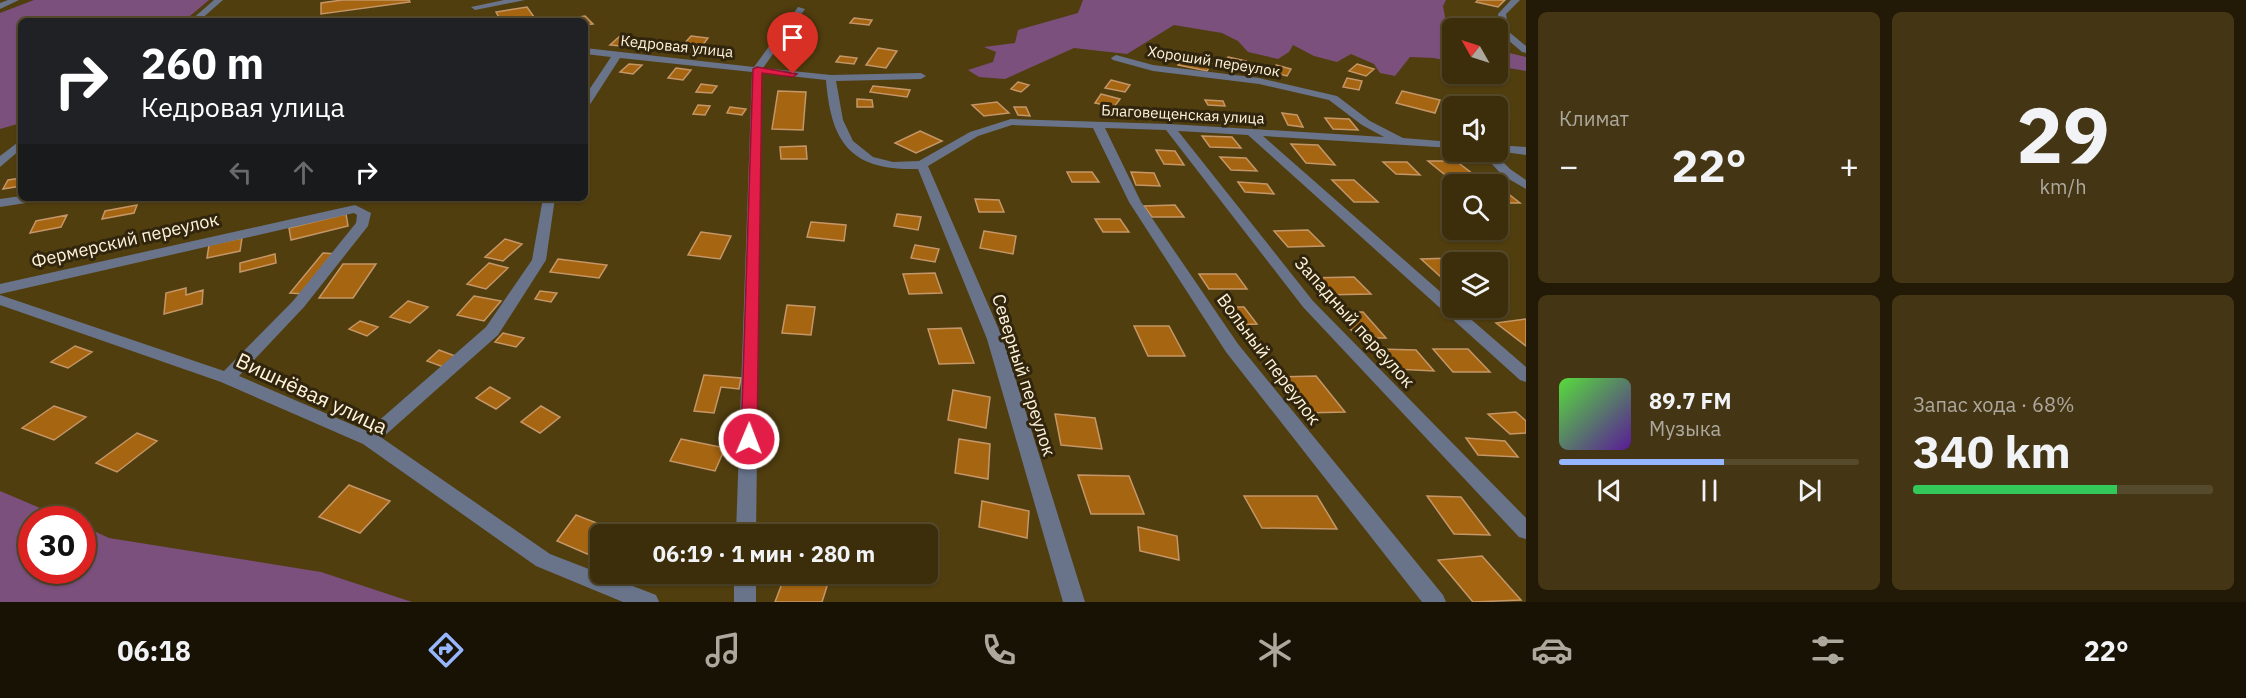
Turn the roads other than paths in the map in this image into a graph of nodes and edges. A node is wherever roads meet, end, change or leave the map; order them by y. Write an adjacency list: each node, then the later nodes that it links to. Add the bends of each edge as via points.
1 (15, 0): 5 (street)
2 (219, 0): 8 (street)
3 (521, 0): 6 (street)
4 (1516, 0): 9 (street, via 1502,14 1505,33)
5 (0, 6)
6 (474, 7)
7 (801, 9): 13 (street)
8 (198, 18)
9 (1525, 50)
10 (588, 51): 11 (street, Кедровая улица)
11 (618, 54): 13 (street, Кедровая улица); 16 (street)
12 (1116, 58): 20 (street, Хороший переулок, via 1154,68 1259,81 1333,98)
13 (757, 69): 15 (street, Кедровая улица); 37 (street)
14 (921, 76): 15 (street, Кедровая улица)
15 (831, 78): 27 (street, via 839,131 855,153 885,165)
16 (588, 99)
17 (1096, 124): 18 (street, Благовещенская улица); 27 (street, Благовещенская улица, via 1011,122 974,134); 43 (street, Вольный переулок, via 1135,202 1232,348)
18 (1169, 127): 19 (street, Благовещенская улица); 38 (street, Западный переулок, via 1308,304)
19 (1251, 132): 20 (street, Благовещенская улица); 34 (street)
20 (1401, 143): 21 (street, Благовещенская улица)
21 (1442, 145)
22 (18, 146): 25 (street)
23 (1508, 149): 24 (street)
24 (1526, 151)
25 (1, 160)
26 (1496, 162): 28 (street)
27 (922, 165): 42 (street, Северный переулок, via 995,339)
28 (1526, 185)
29 (18, 200): 31 (street)
30 (549, 201): 36 (street, via 539,260 492,331)
31 (0, 203)
32 (0, 289): 35 (street, Фермерский переулок, via 354,209 364,213 363,223 321,281 279,329)
33 (0, 300): 35 (street, Вишнёвая улица)
34 (1526, 376)
35 (227, 378): 36 (street, Вишнёвая улица)
36 (369, 439): 40 (street, Вишнёвая улица, via 543,560)
37 (746, 524)
38 (1526, 531)
39 (746, 584): 41 (street)
40 (648, 602)
41 (745, 602)
42 (1074, 602)
43 (1435, 602)

